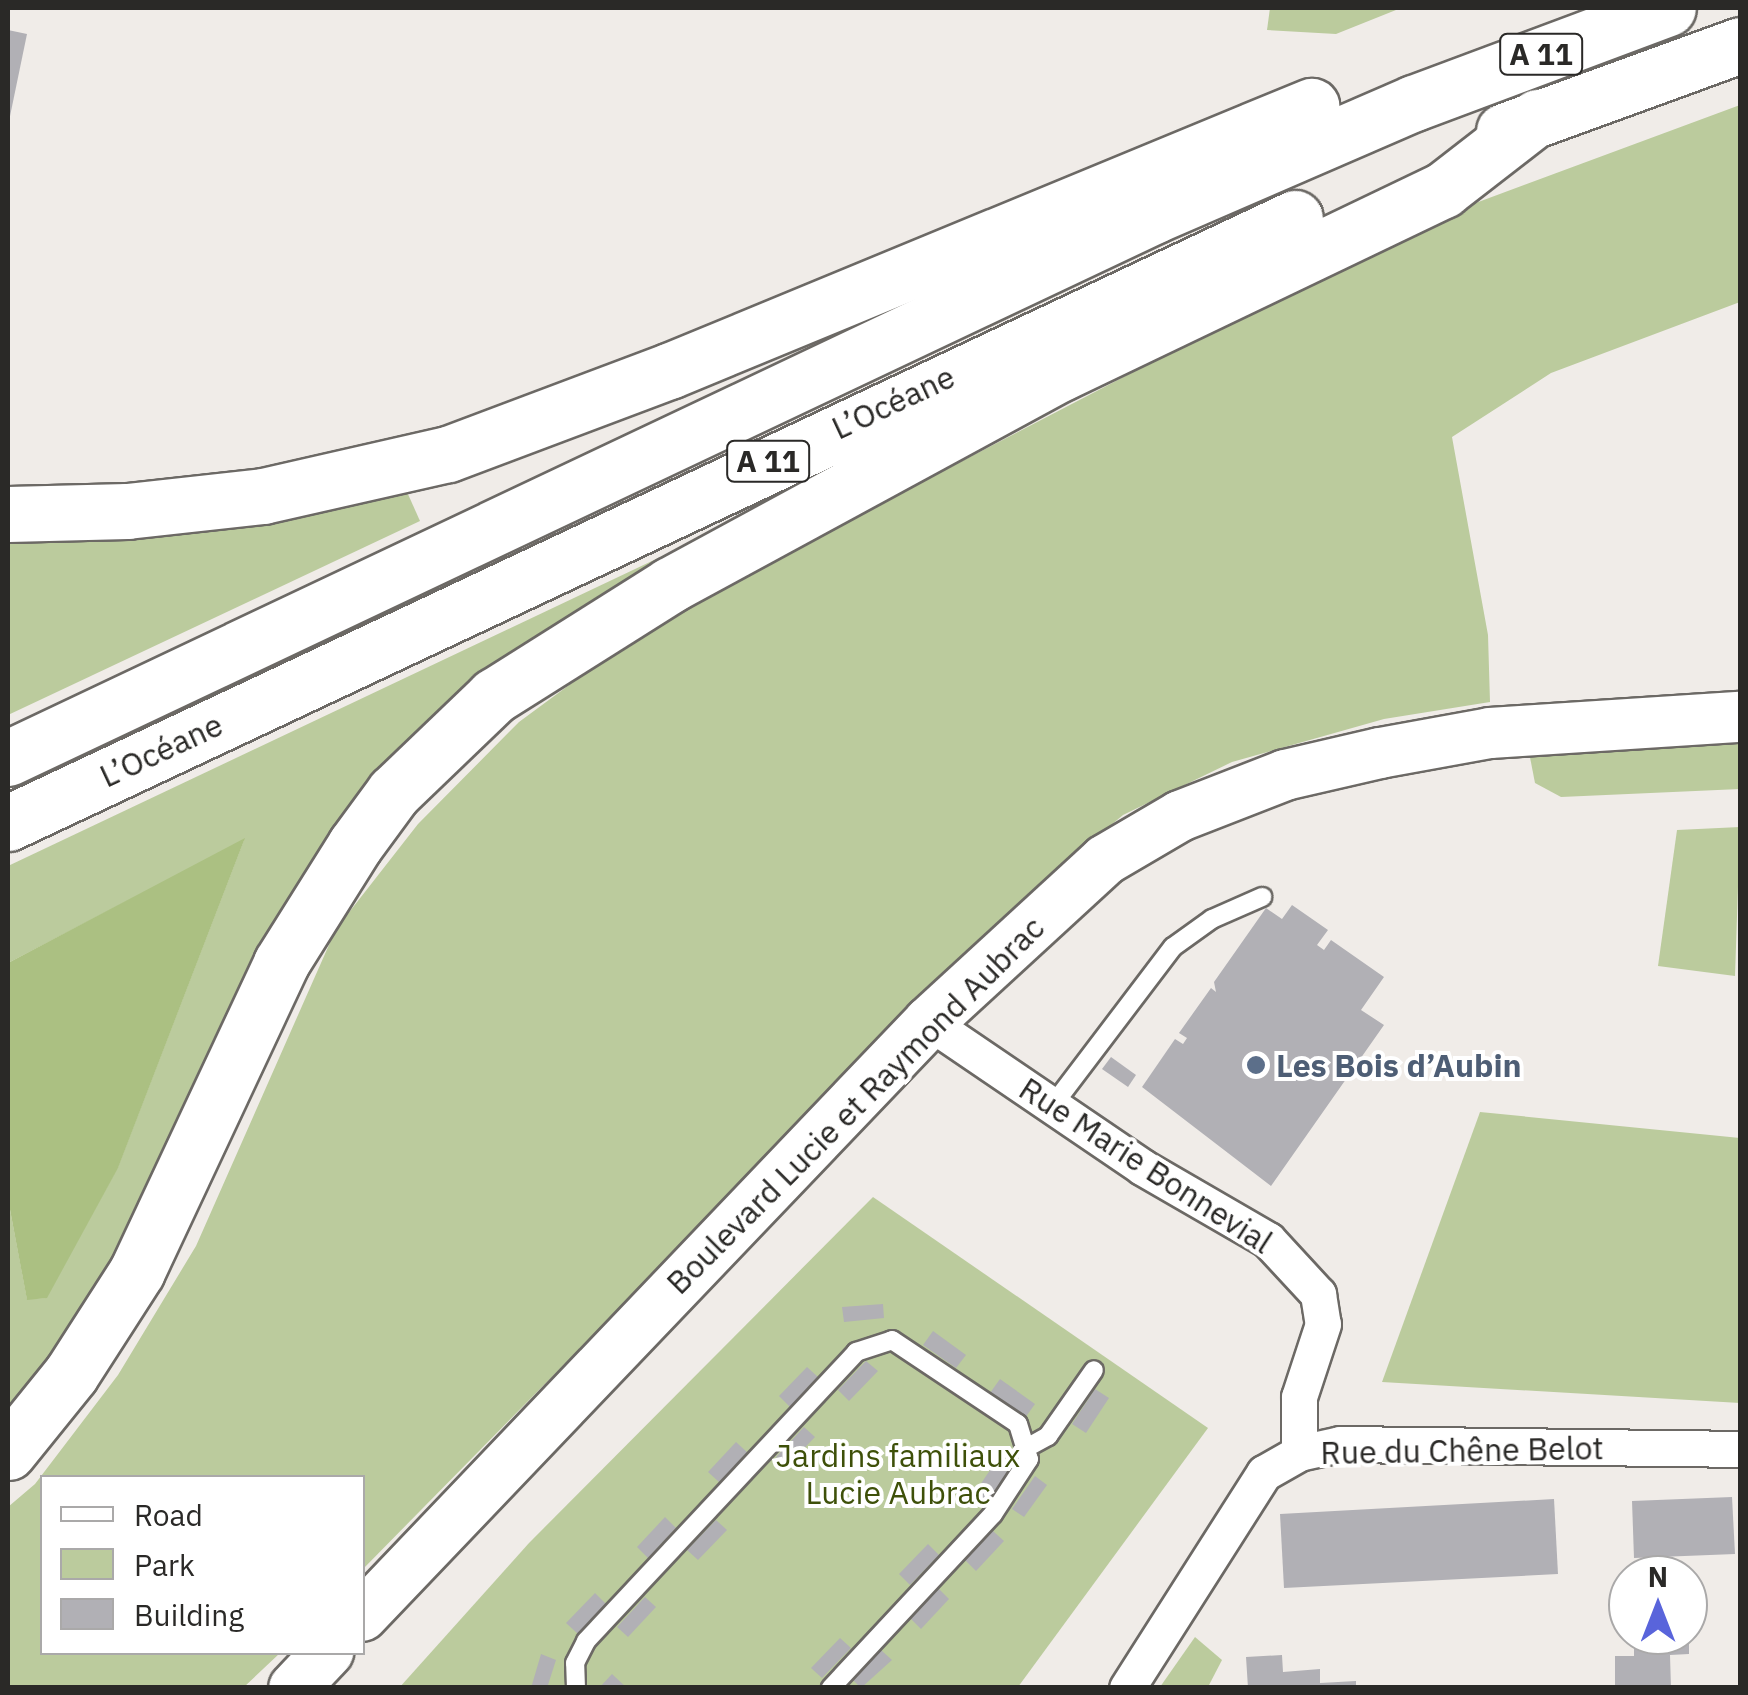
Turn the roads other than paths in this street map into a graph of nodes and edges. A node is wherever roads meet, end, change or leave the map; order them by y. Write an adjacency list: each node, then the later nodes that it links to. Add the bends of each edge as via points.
1 (1668, 8): 3 (highway, L’Océane / A 11)
2 (1740, 44): 4 (highway, L’Océane / A 11)
3 (1414, 102): 5 (highway, via 1311,106 616,393 448,454 263,496 127,511); 7 (highway, L’Océane / A 11, via 961,304)
4 (1537, 117): 8 (highway, L’Océane / A 11, via 1102,303); 15 (highway, via 1443,190 1062,373 670,585 494,696 394,792 355,845 281,963 136,1271 71,1374)
5 (8, 514)
6 (1740, 717): 10 (street, Boulevard Lucie et Raymond Aubrac, via 1490,733 1285,776 1180,816 1105,860)
7 (8, 758)
8 (8, 823)
9 (1262, 898): 11 (lane, via 1212,919 1173,947)
10 (929, 1022): 11 (street, Rue Marie Bonnevial); 17 (street, Boulevard Lucie et Raymond Aubrac)
11 (1052, 1105): 16 (street, Rue Marie Bonnevial, via 1142,1168 1268,1240 1318,1294 1323,1324 1299,1397)
12 (1094, 1370): 13 (lane, via 1048,1436)
13 (1030, 1446): 20 (lane, via 1018,1424 903,1344 866,1344 586,1640 574,1663); 21 (lane, via 1025,1470 993,1514)
14 (1740, 1448): 16 (street, Rue du Chêne Belot, via 1340,1444)
15 (8, 1452)
16 (1299, 1453): 22 (street, Rue du Chêne Belot, via 1264,1473)
17 (365, 1613)
18 (325, 1655): 19 (street)
19 (294, 1688)
20 (576, 1688)
21 (832, 1688)
22 (1127, 1688)

